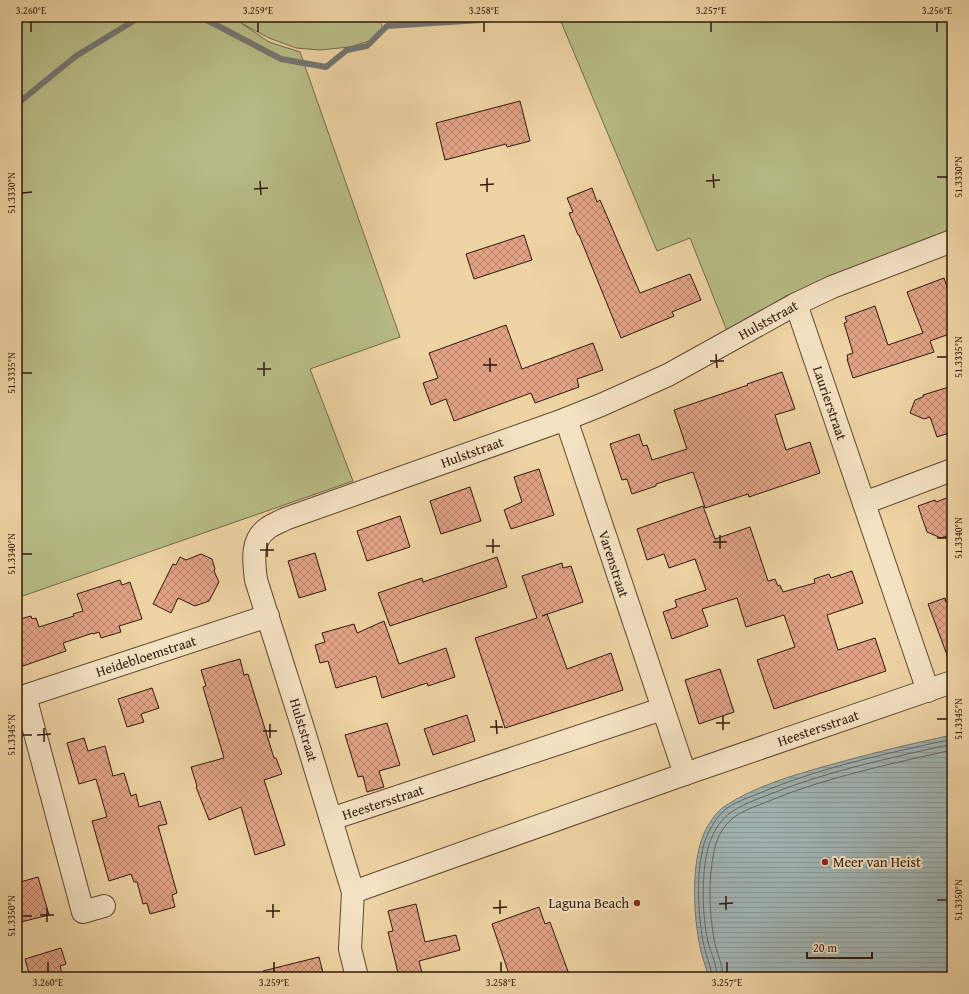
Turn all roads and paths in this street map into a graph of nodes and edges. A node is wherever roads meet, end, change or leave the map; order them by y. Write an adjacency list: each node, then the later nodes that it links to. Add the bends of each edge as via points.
1 (952, 241): 2 (street, Hulststraat, via 832,287)
2 (796, 304): 3 (street, Hulststraat, via 668,375); 5 (street, Laurierstraat)
3 (566, 419): 6 (street, Hulststraat, via 285,519 267,529 257,541 253,557 256,580); 10 (street, Varenstraat)
4 (952, 470): 5 (street)
5 (864, 503): 8 (street, Laurierstraat)
6 (268, 616): 9 (street, Heidebloemstraat); 12 (street, Hulststraat)
7 (952, 682): 8 (street, Heestersstraat)
8 (928, 691): 11 (street, Heestersstraat)
9 (21, 696): 14 (street, Heidebloemstraat, via 83,912)
10 (662, 709): 11 (street); 12 (street, Heestersstraat)
11 (685, 774): 13 (street, Heestersstraat)
12 (331, 819): 13 (street, Heestersstraat)
13 (353, 892): 15 (street, via 350,949)
14 (104, 906)
15 (357, 977)

